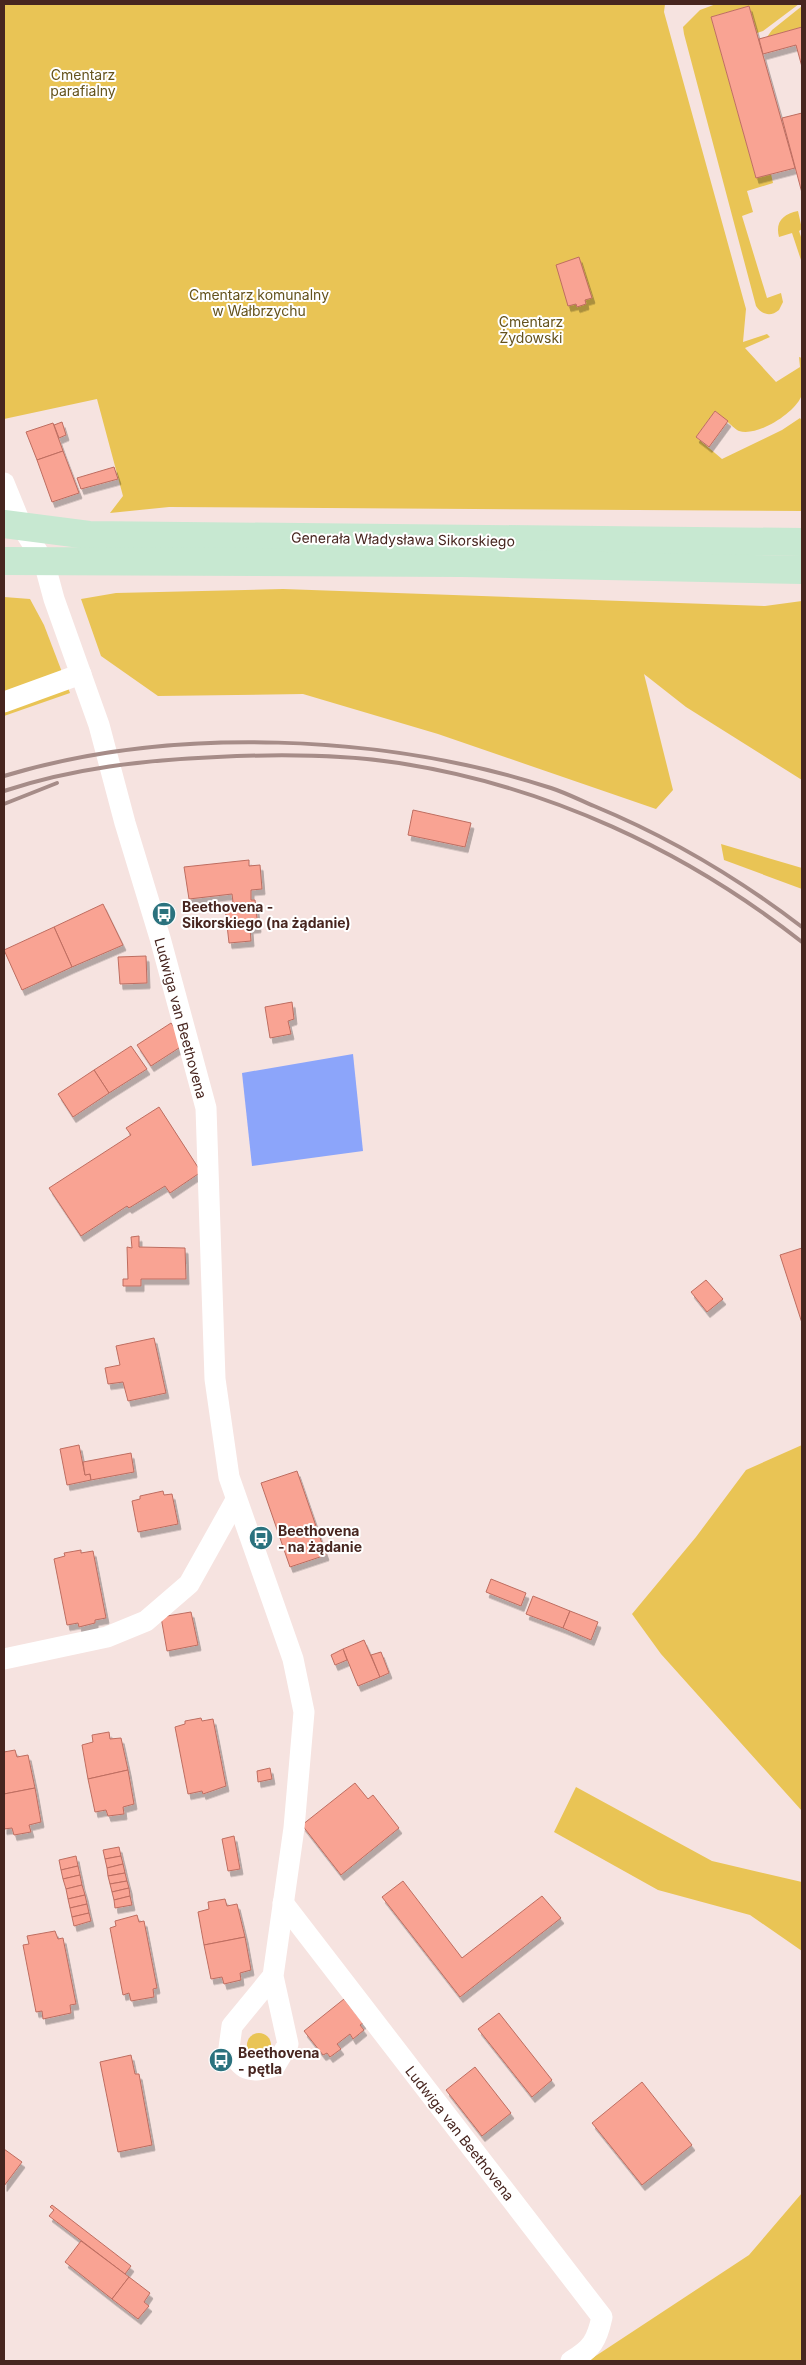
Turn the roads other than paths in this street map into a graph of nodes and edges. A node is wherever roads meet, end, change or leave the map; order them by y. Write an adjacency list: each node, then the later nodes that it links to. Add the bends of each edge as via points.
1 (4, 483): 2 (street, Ludwiga van Beethovena)
2 (13, 526): 3 (main road, Generała Władysława Sikorskiego, via 89,535); 5 (street, Ludwiga van Beethovena)
3 (802, 542)
4 (4, 560): 5 (main road, Generała Władysława Sikorskiego)
5 (44, 562): 6 (main road, Generała Władysława Sikorskiego, via 462,563); 7 (street, Ludwiga van Beethovena)
6 (802, 570)
7 (81, 674): 8 (street); 9 (street, Ludwiga van Beethovena, via 99,725 206,1108 215,1379 229,1477)
8 (4, 702)
9 (236, 1500): 10 (street, via 189,1584 146,1621 107,1636); 11 (street, Ludwiga van Beethovena, via 293,1659 304,1712 294,1828)
10 (4, 1659)
11 (283, 1903): 12 (street, Ludwiga van Beethovena); 13 (street, Ludwiga van Beethovena, via 602,2317 599,2334 588,2351)
12 (273, 1976)
13 (571, 2361)

